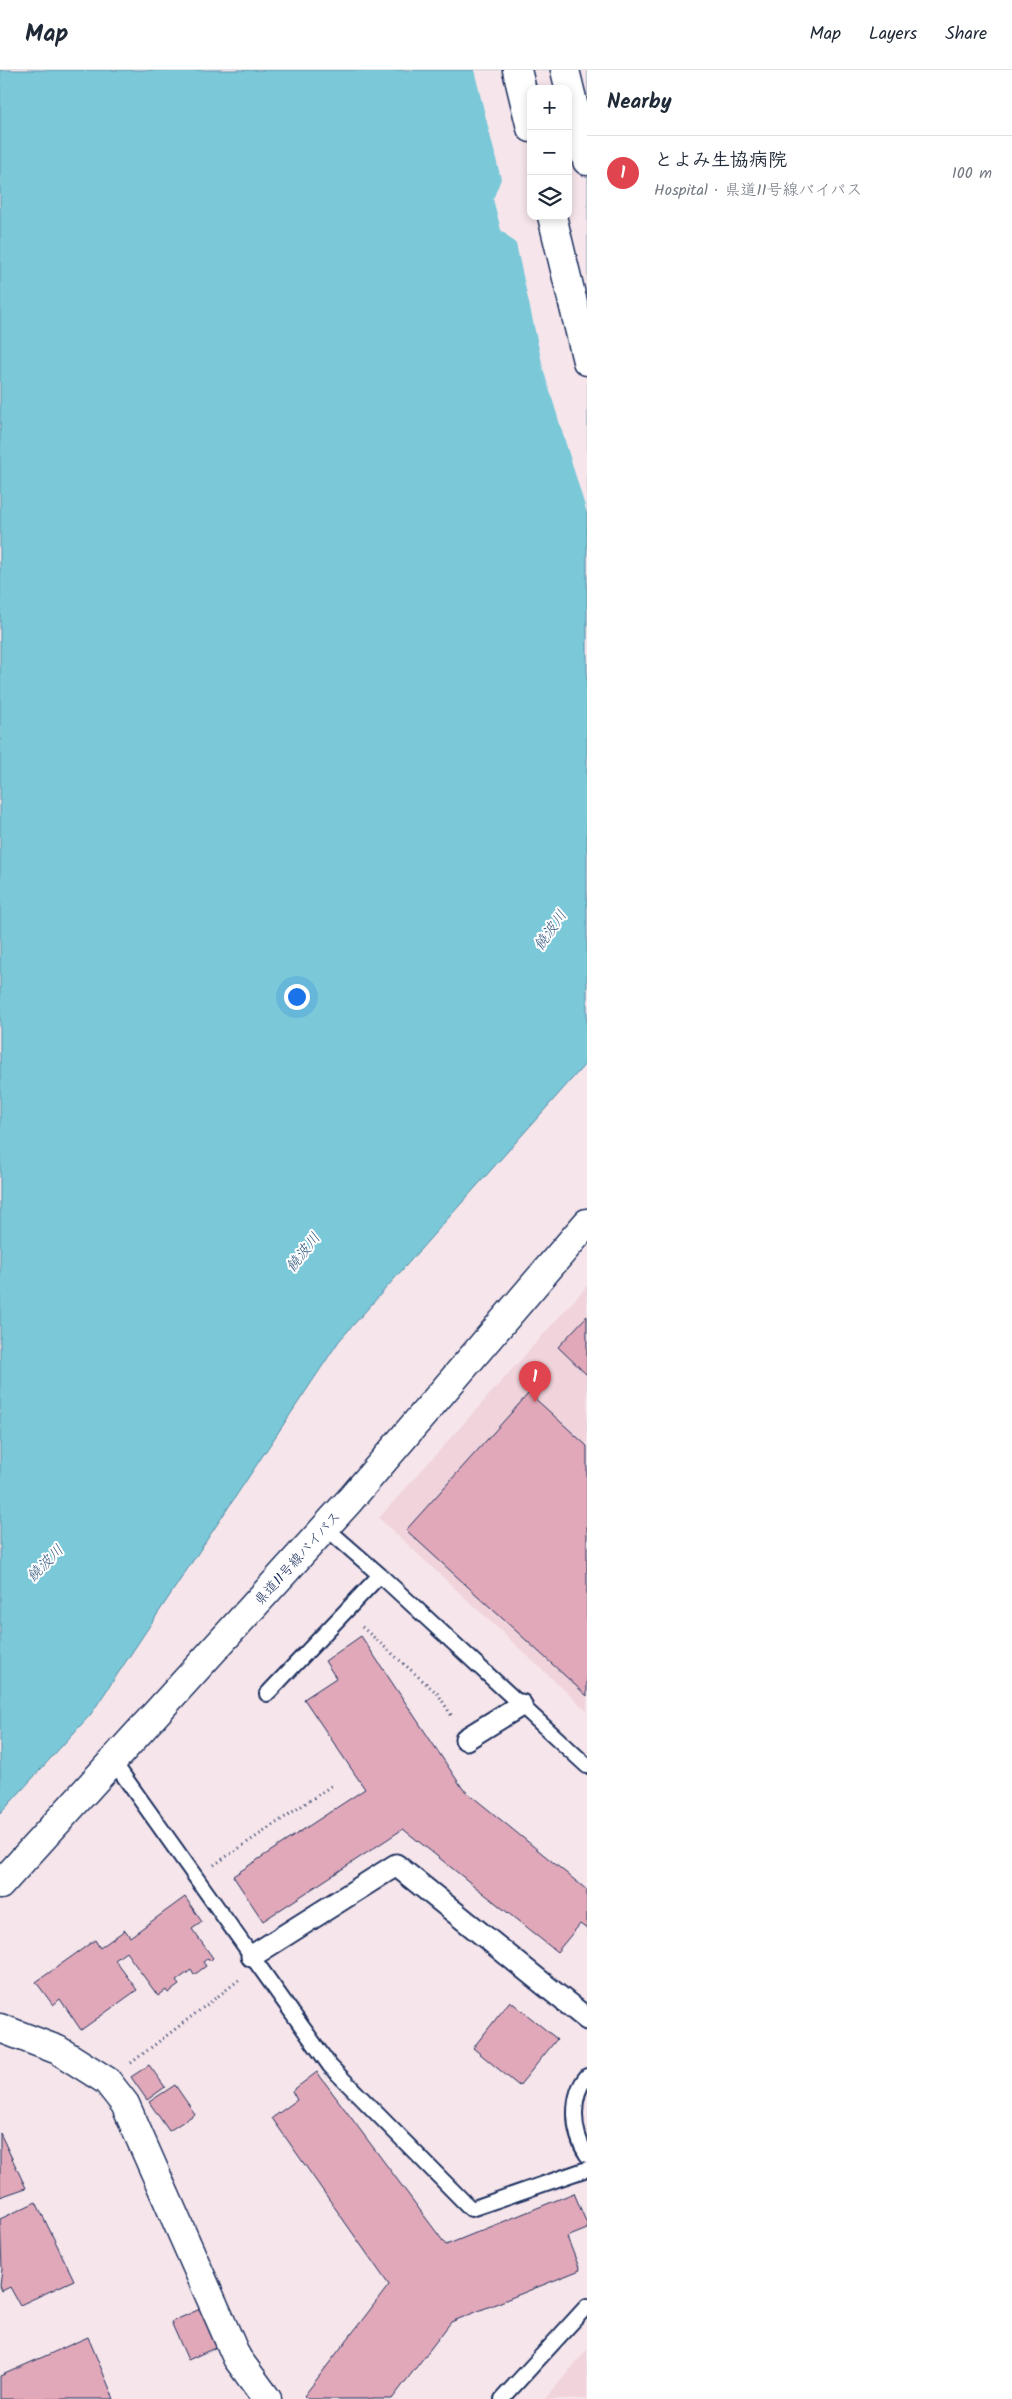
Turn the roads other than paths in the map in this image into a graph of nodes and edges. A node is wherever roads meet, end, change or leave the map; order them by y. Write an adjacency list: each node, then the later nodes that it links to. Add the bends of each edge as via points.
1 (517, 70): 3 (main road)
2 (565, 70): 4 (main road)
3 (527, 111)
4 (587, 161)
5 (553, 220): 6 (main road)
6 (587, 361)
7 (587, 1223): 8 (main road, 県道11号線バイパス)
8 (325, 1527): 9 (lane); 13 (main road, 県道11号線バイパス)
9 (380, 1575): 10 (lane); 11 (lane)
10 (267, 1694)
11 (521, 1705): 12 (street); 14 (lane)
12 (466, 1739)
13 (113, 1761): 15 (main road, 県道11号線バイパス); 16 (lane)
14 (587, 1766)
15 (0, 1885)
16 (255, 1960): 17 (street, via 396,1865); 21 (lane, via 330,2066 471,2209)
17 (587, 2019)
18 (0, 2028): 23 (main road, via 58,2050 107,2081 125,2104 237,2358)
19 (587, 2076): 20 (lane, via 578,2086 575,2119 580,2146)
20 (587, 2155)
21 (587, 2169)
22 (587, 2306): 24 (lane)
23 (266, 2399)
24 (502, 2399)

